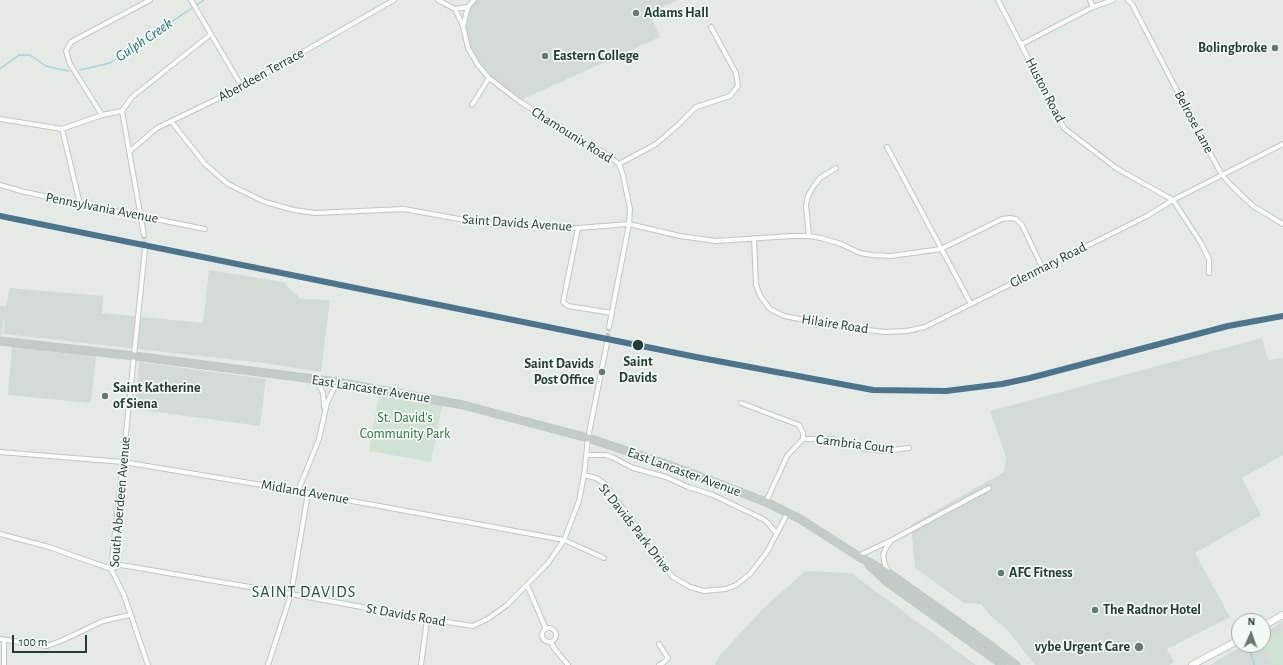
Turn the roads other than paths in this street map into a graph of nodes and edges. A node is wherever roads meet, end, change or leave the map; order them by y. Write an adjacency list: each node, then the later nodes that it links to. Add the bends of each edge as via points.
1 (150, 0): 21 (street, via 72,42 66,51 70,64)
2 (192, 0): 15 (street)
3 (394, 0): 18 (street, Aberdeen Terrace)
4 (438, 0): 12 (street)
5 (474, 0): 10 (street)
6 (998, 0): 16 (street, Huston Road)
7 (1090, 0): 11 (street)
8 (1113, 0): 11 (street)
9 (1128, 0): 30 (street, Belrose Lane)
10 (468, 7): 12 (street); 13 (street)
11 (1093, 7): 16 (street)
12 (455, 9): 13 (street, Chamounix Road)
13 (463, 26): 17 (street, Chamounix Road, via 468,48)
14 (712, 27): 28 (street, via 736,73 738,86 730,96 696,107 656,144)
15 (211, 34): 18 (street); 20 (street, via 132,97)
16 (1022, 44): 32 (street, Huston Road, via 1064,128 1116,168)
17 (489, 78): 19 (street); 28 (street, Chamounix Road, via 519,101 606,153)
18 (242, 87): 23 (street, Aberdeen Terrace)
19 (472, 105)
20 (122, 110): 21 (street); 27 (street)
21 (102, 115): 24 (street)
22 (0, 119): 24 (street)
23 (171, 121): 27 (street, Aberdeen Terrace, via 157,128); 37 (street, Saint Davids Avenue, via 205,164 228,184 265,202 294,210 315,213 404,209 481,223)
24 (62, 128): 33 (street)
25 (1283, 144): 30 (street, Glenmary Road)
26 (887, 147): 43 (street)
27 (130, 151): 34 (street)
28 (619, 164): 35 (street, Chamounix Road, via 630,209)
29 (836, 168): 40 (street, via 820,178 808,196 806,205)
30 (1222, 174): 32 (street, Glenmary Road); 36 (street, Belrose Lane, via 1253,206)
31 (0, 185): 33 (street, Pennsylvania Avenue)
32 (1173, 200): 44 (street, Glenmary Road, via 1147,216); 45 (street, via 1201,243 1209,260)
33 (80, 204): 34 (street, Pennsylvania Avenue)
34 (141, 216): 38 (street, Pennsylvania Avenue); 39 (street)
35 (629, 224): 37 (street, Saint Davids Avenue); 41 (street, Saint Davids Avenue, via 716,241); 47 (street, Chamounix Road)
36 (1283, 224)
37 (578, 228): 47 (street, via 564,302 568,306)
38 (205, 229)
39 (144, 235)
40 (809, 236): 41 (street, Saint Davids Avenue); 43 (street, Saint Davids Avenue, via 872,255 891,256)
41 (754, 238): 46 (street, Hilaire Road, via 758,290 770,309 784,316 885,332 907,332 925,327)
42 (145, 249): 51 (street, South Aberdeen Avenue)
43 (941, 249): 44 (street, Saint Davids Avenue, via 1002,219 1016,219 1022,225); 46 (street)
44 (1042, 267): 46 (street, Glenmary Road)
45 (1209, 273)
46 (970, 304)
47 (612, 313): 48 (street, Chamounix Road)
48 (610, 327)
49 (0, 341): 51 (highway, East Lancaster Avenue)
50 (607, 343): 56 (street)
51 (134, 356): 52 (highway, East Lancaster Avenue); 61 (street, South Aberdeen Avenue)
52 (313, 379): 53 (highway, East Lancaster Avenue); 55 (street, via 323,393)
53 (337, 382): 55 (street); 56 (highway, East Lancaster Avenue, via 463,405)
54 (741, 404): 57 (street, via 799,425)
55 (324, 413): 64 (street, via 319,439)
56 (588, 438): 60 (street, St Davids Road); 66 (highway, East Lancaster Avenue)
57 (803, 439): 58 (street, Cambria Court, via 831,439 866,449 884,451); 66 (street, Cambria Court, via 788,456)
58 (909, 448)
59 (0, 452): 61 (street, Midland Avenue)
60 (587, 455): 62 (street, St Davids Road); 68 (street, via 606,455 632,468 666,477 713,495 763,519)
61 (123, 462): 64 (street, Midland Avenue); 74 (street, South Aberdeen Avenue)
62 (584, 475): 68 (street, St Davids Park Drive, via 596,478 604,484 673,577 698,590 719,591 736,585 750,574 767,552); 70 (street, St Davids Road, via 579,501)
63 (989, 488): 71 (street)
64 (298, 491): 65 (street, Midland Avenue)
65 (308, 493): 70 (street, Midland Avenue); 77 (street)
66 (766, 502): 67 (highway, East Lancaster Avenue)
67 (788, 512): 68 (street, St Davids Park Drive); 72 (highway, East Lancaster Avenue)
68 (776, 533)
69 (0, 534): 74 (street, via 49,547)
70 (564, 540): 73 (street, Midland Avenue); 76 (street, St Davids Road, via 548,563)
71 (892, 540): 72 (street); 75 (street, via 883,555)
72 (858, 556): 75 (highway, East Lancaster Avenue); 93 (highway, East Lancaster Avenue, via 886,581)
73 (604, 558)
74 (110, 570): 77 (street, St Davids Road, via 121,565); 79 (street, South Aberdeen Avenue, via 124,595)
75 (890, 574): 94 (highway, East Lancaster Avenue)
76 (527, 585): 80 (street, St Davids Road, via 489,618 473,626); 82 (street)
77 (291, 594): 80 (street, St Davids Road); 89 (street)
78 (1283, 614): 81 (main road)
79 (130, 615): 83 (street, via 103,621 47,646); 88 (street, South Aberdeen Avenue)
80 (427, 619): 90 (street)
81 (1271, 621)
82 (546, 629): 84 (street, via 542,637 546,642); 84 (street, via 555,632 555,638)
83 (2, 640): 87 (street)
84 (551, 642): 91 (street)
85 (660, 644): 92 (street, via 668,658)
86 (1231, 644): 95 (main road)
87 (4, 665)
88 (148, 665)
89 (268, 665)
90 (421, 665)
91 (568, 665)
92 (659, 665)
93 (1003, 665)
94 (1016, 665)
95 (1192, 665)

